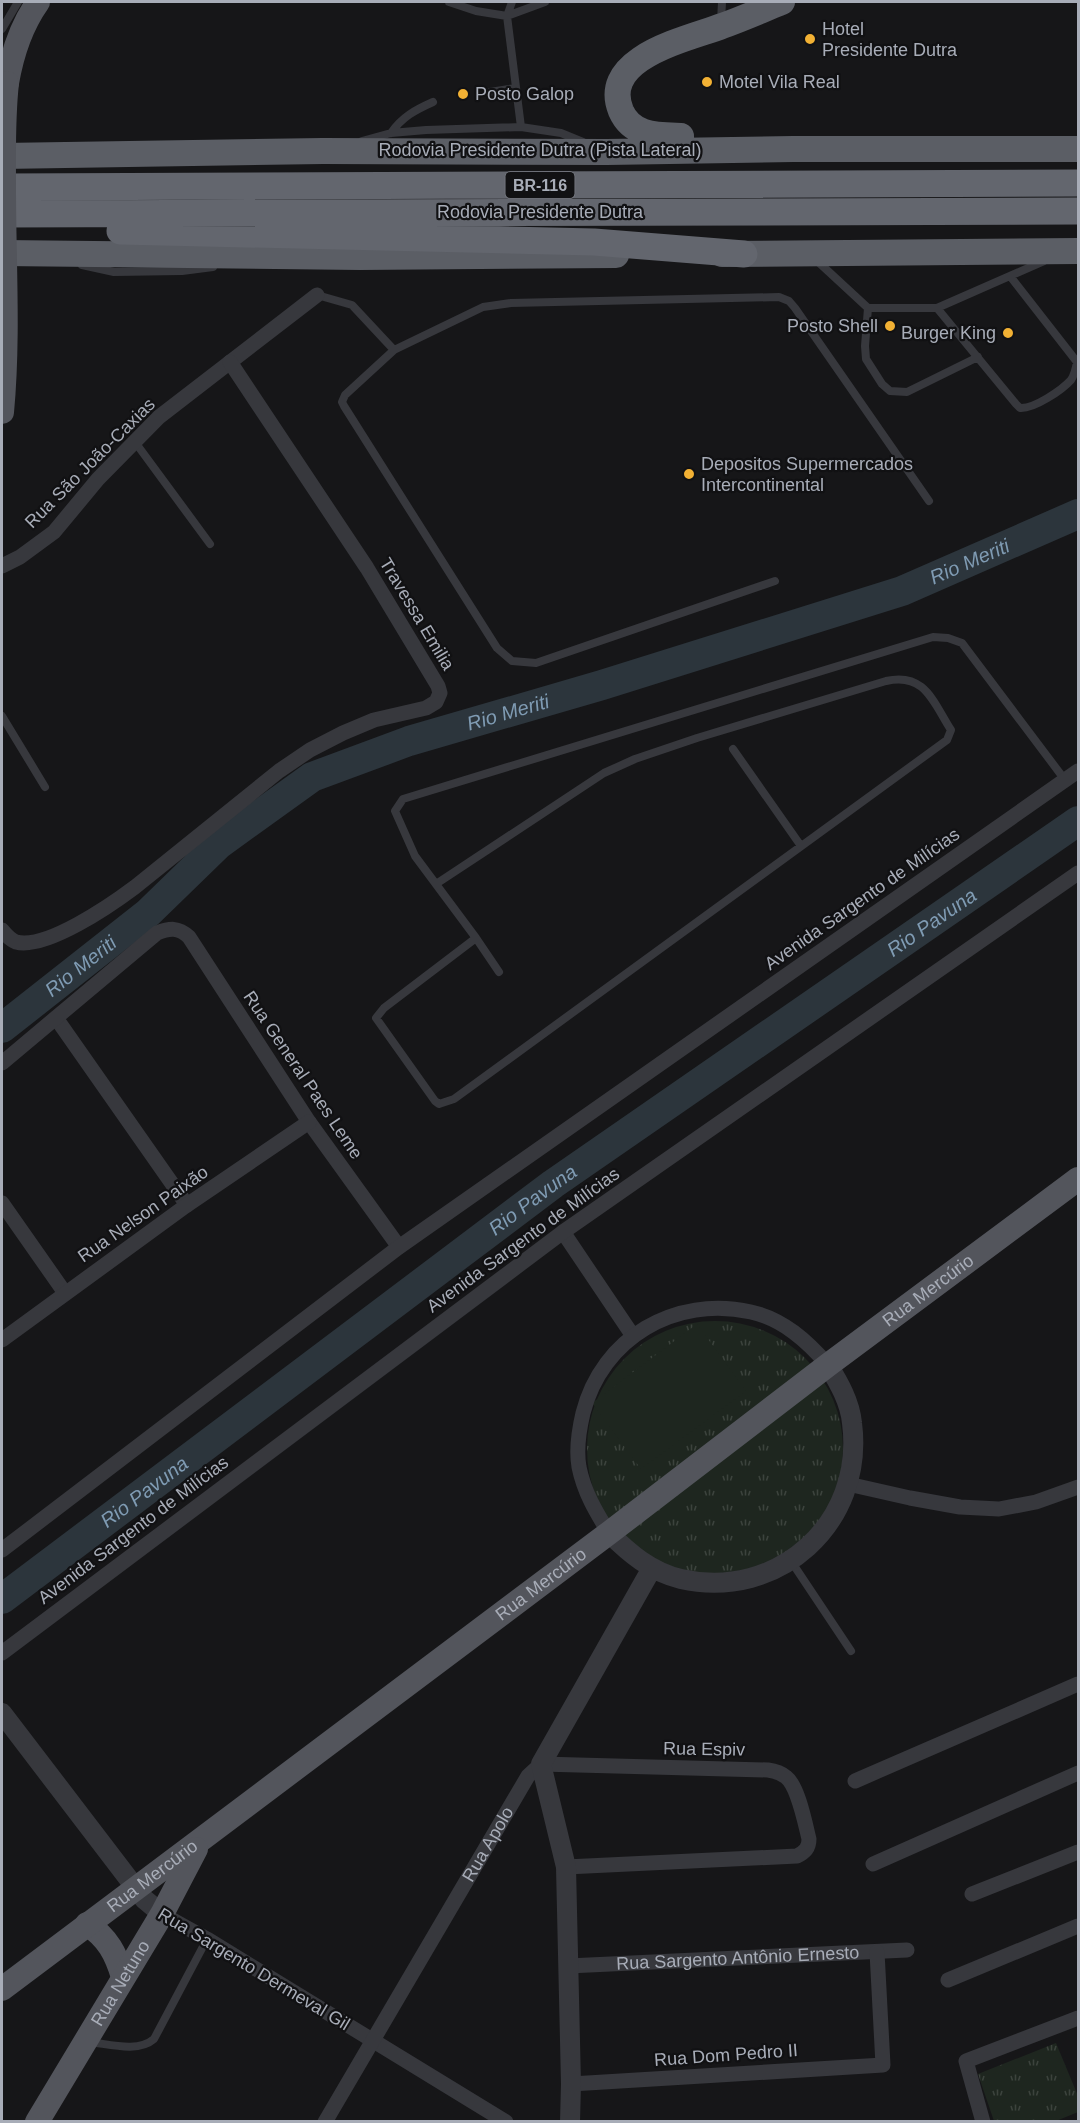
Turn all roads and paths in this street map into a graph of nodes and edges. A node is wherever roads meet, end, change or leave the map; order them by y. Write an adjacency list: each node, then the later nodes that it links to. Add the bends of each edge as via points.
1 (32, 2): 8 (lane); 35 (main road, bridge, via 15,49 4,117)
2 (449, 2): 7 (lane)
3 (512, 2): 7 (lane)
4 (545, 2): 7 (lane)
5 (766, 5): 6 (highway)
6 (722, 14): 14 (highway, via 638,60 627,70 619,87 618,102 625,119 647,134 766,140)
7 (507, 16): 9 (lane)
8 (2, 29)
9 (515, 88): 10 (lane); 12 (lane)
10 (490, 92)
11 (434, 102): 13 (lane, via 412,111)
12 (520, 127): 13 (lane); 17 (lane, via 561,133)
13 (391, 133): 16 (lane)
14 (794, 149): 15 (highway, Rodovia Presidente Dutra (Pista Lateral) / BR-116); 17 (highway, Rodovia Presidente Dutra (Pista Lateral) / BR-116)
15 (1078, 149)
16 (323, 151): 17 (highway, Rodovia Presidente Dutra (Pista Lateral) / BR-116); 18 (highway, Rodovia Presidente Dutra (Pista Lateral) / BR-116)
17 (607, 152)
18 (2, 156)
19 (1078, 183): 20 (highway, Rodovia Presidente Dutra / BR-116)
20 (2, 187)
21 (1078, 211): 23 (highway, Rodovia Presidente Dutra / BR-116)
22 (2, 214): 23 (highway, Rodovia Presidente Dutra / BR-116)
23 (70, 214): 27 (highway, via 124,232 594,242)
24 (1072, 251): 26 (highway); 28 (lane)
25 (2, 253): 27 (highway)
26 (810, 253): 27 (highway); 30 (lane)
27 (744, 254)
28 (1010, 276): 31 (lane); 33 (lane, via 1077,362 1076,371 1070,381 1033,407 1020,408)
29 (317, 294): 32 (lane, via 352,305); 34 (street, Rua São João-Caxias)
30 (868, 308): 31 (lane); 33 (lane, via 866,359 890,391 907,392)
31 (938, 308): 33 (lane)
32 (394, 350): 37 (lane, via 496,304 779,297 795,308); 40 (lane, via 342,402 497,648 512,661 536,663)
33 (978, 357)
34 (230, 362): 36 (street, Rua São João-Caxias, via 159,417); 49 (street, Travessa Emilia, via 367,568 440,693 436,702 426,708 374,720 310,750 135,887 84,921 28,944 14,942)
35 (2, 412)
36 (135, 442): 38 (lane); 39 (street, Rua São João-Caxias, via 54,532)
37 (929, 501)
38 (210, 544)
39 (2, 566)
40 (775, 581)
41 (2, 716): 45 (lane)
42 (734, 749): 46 (lane)
43 (1078, 771): 44 (street, Avenida Sargento de Milícias)
44 (1065, 780): 48 (lane, via 962,643 933,637 403,799 395,811 415,856); 59 (street, Avenida Sargento de Milícias)
45 (45, 787)
46 (801, 846): 48 (lane, via 947,740 951,730 916,682 886,681 697,738 619,766); 50 (lane, via 454,1100 439,1104 376,1018)
47 (1078, 873): 58 (street, Avenida Sargento de Milícias)
48 (436, 884): 50 (lane)
49 (2, 930)
50 (476, 938): 51 (lane)
51 (499, 972)
52 (56, 1018): 53 (street); 54 (street, Rua General Paes Leme, via 157,933 174,928 182,931); 57 (street)
53 (2, 1063)
54 (309, 1122): 57 (street, Rua Nelson Paixão); 59 (street, Rua General Paes Leme)
55 (1078, 1179): 63 (main road, Rua Mercúrio)
56 (2, 1203): 60 (street)
57 (187, 1205): 60 (street, Rua Nelson Paixão)
58 (563, 1232): 61 (street); 71 (street, Avenida Sargento de Milícias)
59 (399, 1246): 67 (street, Avenida Sargento de Milícias)
60 (65, 1293): 62 (street, Rua Nelson Paixão)
61 (633, 1336): 63 (street, via 660,1320 690,1310 752,1312 807,1341); 66 (street, via 607,1361 588,1393 579,1429 579,1466 589,1502)
62 (2, 1340)
63 (828, 1365): 64 (street, via 844,1392 852,1422 854,1453); 66 (main road, Rua Mercúrio)
64 (848, 1484): 65 (street, via 960,1507 999,1509); 68 (street, via 826,1527)
65 (1077, 1492)
66 (609, 1533): 69 (street); 77 (main road, Rua Mercúrio)
67 (2, 1550)
68 (791, 1561): 69 (street, via 736,1582 679,1579); 70 (lane)
69 (652, 1568): 74 (street, Rua Apolo)
70 (851, 1651)
71 (2, 1653)
72 (1078, 1684): 76 (street)
73 (2, 1713): 81 (street, Rua Sargento Dermeval Gil)
74 (541, 1764): 80 (street); 80 (street, Rua Espiv, via 777,1772 791,1781 809,1839 806,1850 797,1856); 94 (street, Rua Apolo, via 528,1776)
75 (1078, 1773): 79 (street)
76 (855, 1781)
77 (199, 1842): 81 (main road, Rua Mercúrio); 83 (main road, Rua Netuno)
78 (1078, 1852): 82 (street)
79 (873, 1864)
80 (566, 1867): 89 (street)
81 (136, 1889): 83 (street, Rua Sargento Dermeval Gil); 84 (main road, Rua Mercúrio)
82 (972, 1894)
83 (162, 1914): 86 (street, Rua Sargento Dermeval Gil); 90 (main road, Rua Netuno)
84 (87, 1924): 90 (main road, via 113,1949); 92 (main road, Rua Mercúrio)
85 (1078, 1926): 91 (street)
86 (207, 1939): 94 (street, Rua Sargento Dermeval Gil); 95 (lane, via 149,2044)
87 (907, 1950): 88 (street, Rua Sargento Antônio Ernesto)
88 (877, 1952): 89 (street, Rua Sargento Antônio Ernesto); 96 (street, Rua Dom Pedro II, via 883,2065)
89 (568, 1966): 96 (street)
90 (123, 1977): 95 (main road, Rua Netuno)
91 (948, 1980)
92 (2, 1989)
93 (1078, 2018): 101 (street, via 966,2061)
94 (374, 2041): 98 (street, Rua Apolo); 99 (street, Rua Sargento Dermeval Gil)
95 (84, 2042): 97 (main road, Rua Netuno)
96 (571, 2084): 100 (street)
97 (37, 2121)
98 (325, 2121)
99 (506, 2121)
100 (570, 2121)
101 (983, 2121)

